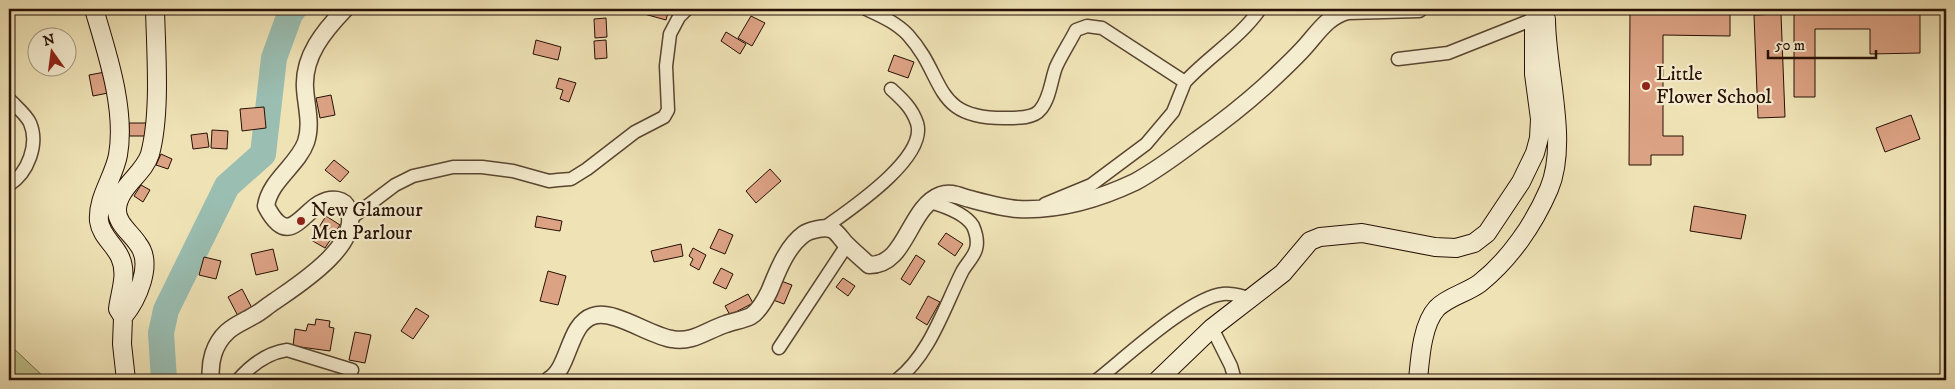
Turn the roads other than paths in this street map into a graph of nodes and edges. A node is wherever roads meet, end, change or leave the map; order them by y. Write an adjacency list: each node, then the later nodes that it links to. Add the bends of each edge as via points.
1 (94, 9): 20 (main road, via 117,97 119,128 118,156 99,210 99,223 121,258 124,274 118,309)
2 (154, 9): 20 (main road, via 156,102 150,155 119,200 117,210 123,226 145,254 132,306)
3 (345, 9): 16 (street, via 317,43 306,65 309,131 306,144 267,198 266,206 277,223 285,227 293,226 315,205 328,199 345,203)
4 (687, 9): 16 (street, via 670,34 666,66 668,110 664,117 635,132 571,179 550,181 513,171 453,167 413,176 395,185)
5 (866, 9): 10 (street, via 894,23 908,35 950,102 961,111 983,118 1032,116 1040,110 1057,65 1076,30 1087,26 1102,28)
6 (1260, 9): 10 (street, via 1232,40)
7 (1419, 9): 15 (street, via 1338,13 1263,88 1170,161 1135,182 1101,196 1065,206)
8 (1540, 12): 9 (street, via 1448,53); 19 (main road, via 1534,74 1539,138 1521,182 1487,233 1474,243 1456,248 1362,233 1320,237 1310,241 1283,273); 32 (main road, via 1557,133 1550,188 1520,241 1503,262 1479,284 1437,308 1421,349)
9 (1398, 59)
10 (1185, 82): 15 (street, via 1173,112 1146,144 1091,185)
11 (891, 90): 17 (street, via 909,105 918,124 917,140 897,169 867,197)
12 (9, 99): 13 (street, via 30,122 33,146 29,163)
13 (9, 184)
14 (930, 202): 15 (street, via 941,194 953,194 1017,209); 18 (street, via 898,250 884,263 869,264); 28 (street, via 966,218 973,226 977,246 926,346)
15 (1036, 208)
16 (350, 219): 25 (street, via 347,233 329,261 254,316 227,331 216,345 211,360)
17 (824, 228): 18 (street, via 833,230); 27 (street, via 805,233 794,244 765,300 751,316 686,340 672,339 612,317 594,315 579,326 561,365)
18 (847, 245): 22 (street)
19 (1250, 298): 21 (main road); 29 (street, via 1222,294 1192,307)
20 (123, 317): 24 (main road)
21 (1212, 328): 30 (main road); 31 (street)
22 (779, 348)
23 (352, 370): 26 (street, via 287,350 262,360)
24 (126, 380)
25 (211, 380)
26 (238, 380)
27 (549, 380)
28 (897, 380)
29 (1098, 380)
30 (1158, 380)
31 (1236, 380)
32 (1418, 380)

